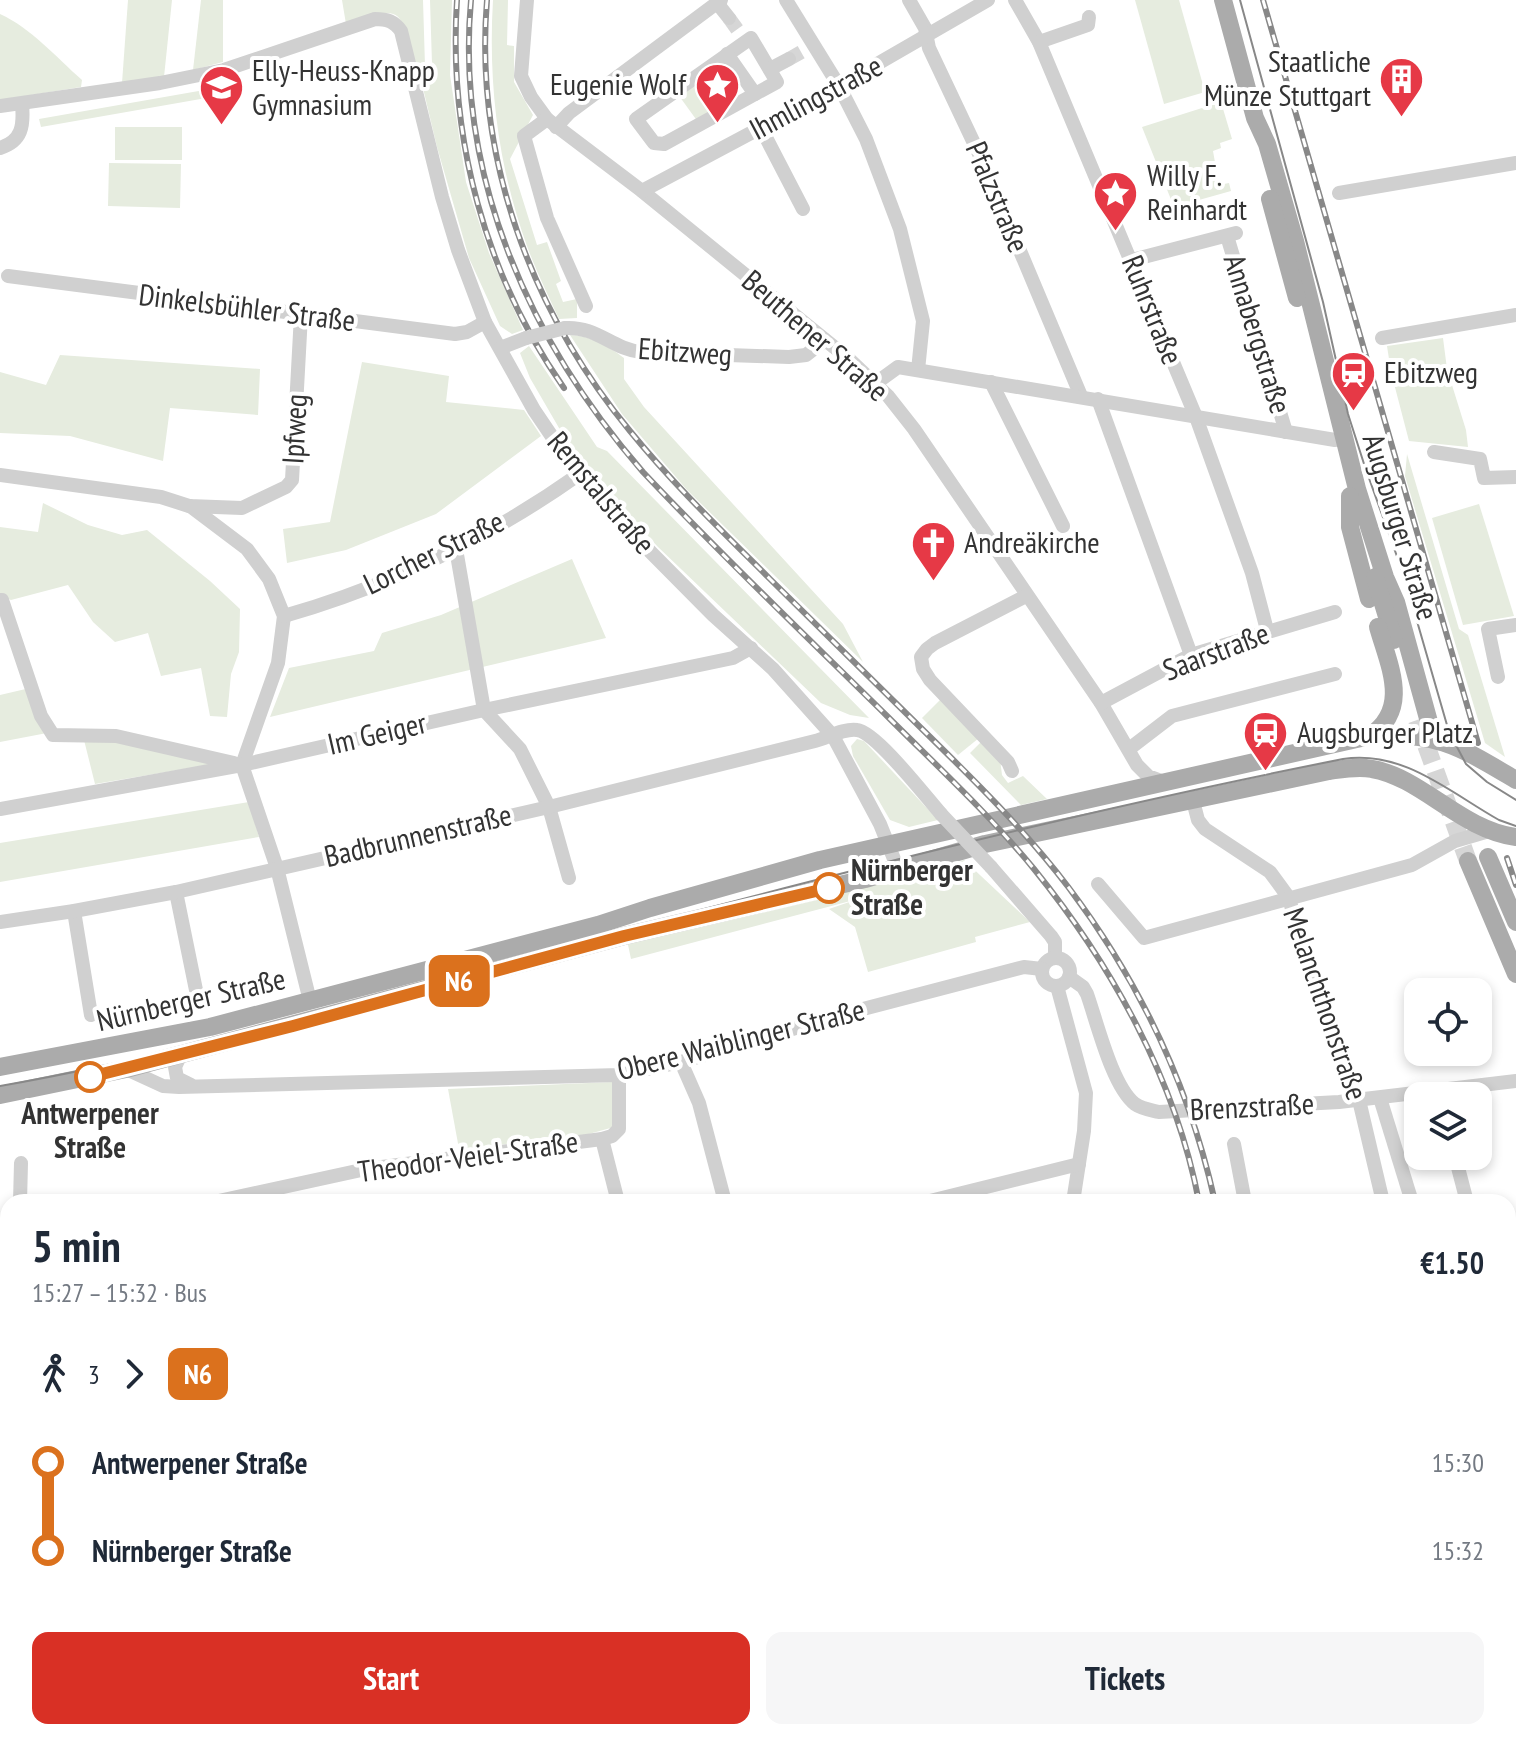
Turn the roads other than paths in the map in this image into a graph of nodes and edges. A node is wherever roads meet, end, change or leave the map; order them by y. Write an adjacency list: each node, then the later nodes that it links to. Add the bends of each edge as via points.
1 (527, 0): 20 (street, Beuthener Straße, via 521,76)
2 (786, 0): 15 (street, via 809,48)
3 (909, 0): 10 (street, Pfalzstraße)
4 (988, 0): 10 (street, Ihmlingstraße)
5 (1015, 0): 11 (street, Ruhrstraße)
6 (1223, 0): 19 (main road, Augsburger Straße)
7 (719, 1): 9 (street); 20 (street)
8 (1089, 17): 11 (street, via 1088,25)
9 (729, 18)
10 (926, 38): 15 (street, Ihmlingstraße); 39 (street, Pfalzstraße)
11 (1039, 42): 27 (street, Ruhrstraße)
12 (727, 54): 14 (street, via 742,36 751,38); 16 (street); 16 (street, via 636,119 654,143 664,144)
13 (789, 59): 14 (street)
14 (770, 69): 16 (street, via 777,82)
15 (839, 86): 21 (street, Ihmlingstraße); 36 (street, via 866,139 900,229 923,321)
16 (755, 94)
17 (22, 104): 18 (street); 22 (street, via 20,134); 32 (street, Remstalstraße, via 224,70 375,19 392,21 401,31 442,197)
18 (0, 106)
19 (1255, 118): 43 (main road, Augsburger Straße, via 1256,146); 50 (main road, Augsburger Straße, via 1295,241)
20 (551, 123): 24 (street, Beuthener Straße); 29 (street, via 524,136 547,218)
21 (761, 128): 24 (street, Ihmlingstraße); 26 (street)
22 (0, 148)
23 (1516, 163): 25 (street)
24 (642, 191): 34 (street, Beuthener Straße)
25 (1339, 193)
26 (803, 209)
27 (1132, 260): 41 (street, Ruhrstraße); 42 (street, Annabergstraße, via 1232,234)
28 (8, 276): 30 (street, Dinkelsbühler Straße)
29 (586, 306)
30 (301, 315): 32 (street, Dinkelsbühler Straße, via 455,334); 49 (street, Ipfweg, via 292,480 242,508)
31 (1516, 315): 33 (street)
32 (485, 322): 35 (street, Remstalstraße)
33 (1382, 338)
34 (825, 340): 35 (street, Ebitzweg, bridge, via 806,355 789,357 641,352 585,328 565,328); 38 (street, Beuthener Straße)
35 (500, 348): 46 (street, Remstalstraße)
36 (918, 370): 37 (street); 38 (street, via 898,367)
37 (991, 382): 39 (street); 51 (street)
38 (876, 383): 53 (street, Beuthener Straße, via 914,429)
39 (1081, 396): 40 (street)
40 (1098, 399): 41 (street); 60 (street)
41 (1196, 417): 42 (street); 58 (street, Ruhrstraße)
42 (1286, 432): 43 (street)
43 (1335, 440): 48 (main road, Augsburger Straße)
44 (1434, 452): 47 (street, via 1480,459 1484,478)
45 (0, 475): 49 (street, via 161,497)
46 (578, 475): 52 (street, Lorcher Straße); 59 (street, Remstalstraße, via 642,546)
47 (1516, 477)
48 (1350, 496): 50 (main road, Augsburger Straße, via 1423,721 1396,602); 66 (main road, via 1353,539 1394,684 1389,717)
49 (189, 506): 56 (street, via 247,549 269,579)
50 (1365, 509): 67 (main road, via 1389,549)
51 (1063, 526)
52 (456, 549): 56 (street, Lorcher Straße); 64 (street)
53 (1026, 596): 63 (street, Beuthener Straße); 71 (street, via 935,643 921,657 930,680)
54 (1, 600): 69 (street, via 41,716 53,735 116,736)
55 (1335, 612): 58 (street, Saarstraße)
56 (284, 616): 69 (street, via 278,663)
57 (1516, 625): 62 (street, via 1488,629)
58 (1267, 630): 60 (street, Saarstraße)
59 (751, 648): 64 (street, Im Geiger, via 733,658); 65 (street, Remstalstraße)
60 (1191, 655): 63 (street, Saarstraße)
61 (1335, 674): 68 (street, via 1172,716)
62 (1498, 677)
63 (1101, 703): 68 (street, Beuthener Straße)
64 (484, 710): 69 (street, Im Geiger); 76 (street, via 520,749)
65 (833, 736): 76 (street, Badbrunnenstraße); 80 (street, Remstalstraße); 92 (street, bridge, via 865,732 1051,936)
66 (1370, 736): 67 (main road); 73 (main road, Nürnberger Straße)
67 (1447, 741): 72 (main road)
68 (1129, 749): 70 (street, Beuthener Straße)
69 (242, 765): 77 (street, Im Geiger); 82 (street)
70 (1137, 765): 73 (street); 74 (street)
71 (1012, 771)
72 (1516, 780)
73 (1164, 782): 74 (main road, Nürnberger Straße)
74 (1126, 791): 80 (main road, Nürnberger Straße)
75 (1193, 801): 78 (main road, Nürnberger Straße, via 1329,771 1371,768 1389,773); 83 (main road, Nürnberger Straße, via 1034,833); 87 (street, Melanchthonstraße, via 1205,829 1270,872)
76 (549, 807): 82 (street, Badbrunnenstraße); 84 (street)
77 (0, 809)
78 (1489, 831): 79 (main road); 87 (street, via 1447,845 1412,865)
79 (1515, 838)
80 (889, 845): 83 (street, Remstalstraße); 97 (main road, Nürnberger Straße)
81 (1478, 859): 90 (main road); 91 (main road); 94 (main road)
82 (277, 868): 86 (street, Badbrunnenstraße); 97 (street)
83 (898, 869): 99 (main road, Nürnberger Straße, via 624,936)
84 (569, 878)
85 (1098, 884): 87 (street, via 1144,938)
86 (176, 892): 88 (street, Badbrunnenstraße); 96 (street)
87 (1289, 898): 110 (street, Melanchthonstraße)
88 (74, 911): 89 (street, Badbrunnenstraße); 98 (street)
89 (0, 922)
90 (1516, 922)
91 (1516, 953)
92 (1055, 957): 93 (street); 95 (street, via 1068,965)
93 (1042, 969): 95 (street, via 1044,980); 100 (street, Obere Waiblinger Straße, via 1024,967)
94 (1516, 974)
95 (1063, 982): 110 (street, Brenzstraße, via 1083,987 1121,1085 1136,1104 1149,1110); 114 (street, via 1086,1093)
96 (197, 995)
97 (310, 1001): 101 (main road, Nürnberger Straße, via 180,1034)
98 (91, 1015)
99 (180, 1056): 102 (main road, Nürnberger Straße); 106 (street, via 177,1078)
100 (681, 1062): 103 (street, Obere Waiblinger Straße); 119 (street, via 699,1103)
101 (0, 1067)
102 (126, 1069): 106 (street, Obere Waiblinger Straße, via 163,1086); 107 (main road, Nürnberger Straße)
103 (619, 1075): 106 (street, Obere Waiblinger Straße); 111 (street, Theodor-Veiel-Straße, via 619,1129)
104 (1516, 1081): 105 (street, Brenzstraße)
105 (1492, 1085)
106 (195, 1086)
107 (0, 1095)
108 (1404, 1096): 109 (street, Brenzstraße)
109 (1380, 1098): 110 (street, Brenzstraße); 124 (street, Melanchthonstraße)
110 (1359, 1100): 123 (street, Melanchthonstraße)
111 (602, 1139): 117 (street, Theodor-Veiel-Straße, via 366,1169); 118 (street)
112 (1234, 1144): 122 (street)
113 (21, 1163): 116 (street)
114 (1079, 1164): 120 (street); 121 (street)
115 (1459, 1170): 125 (street)
116 (20, 1194)
117 (251, 1194)
118 (616, 1194)
119 (723, 1194)
120 (958, 1194)
121 (1074, 1194)
122 (1243, 1194)
123 (1381, 1194)
124 (1410, 1194)
125 (1465, 1194)

